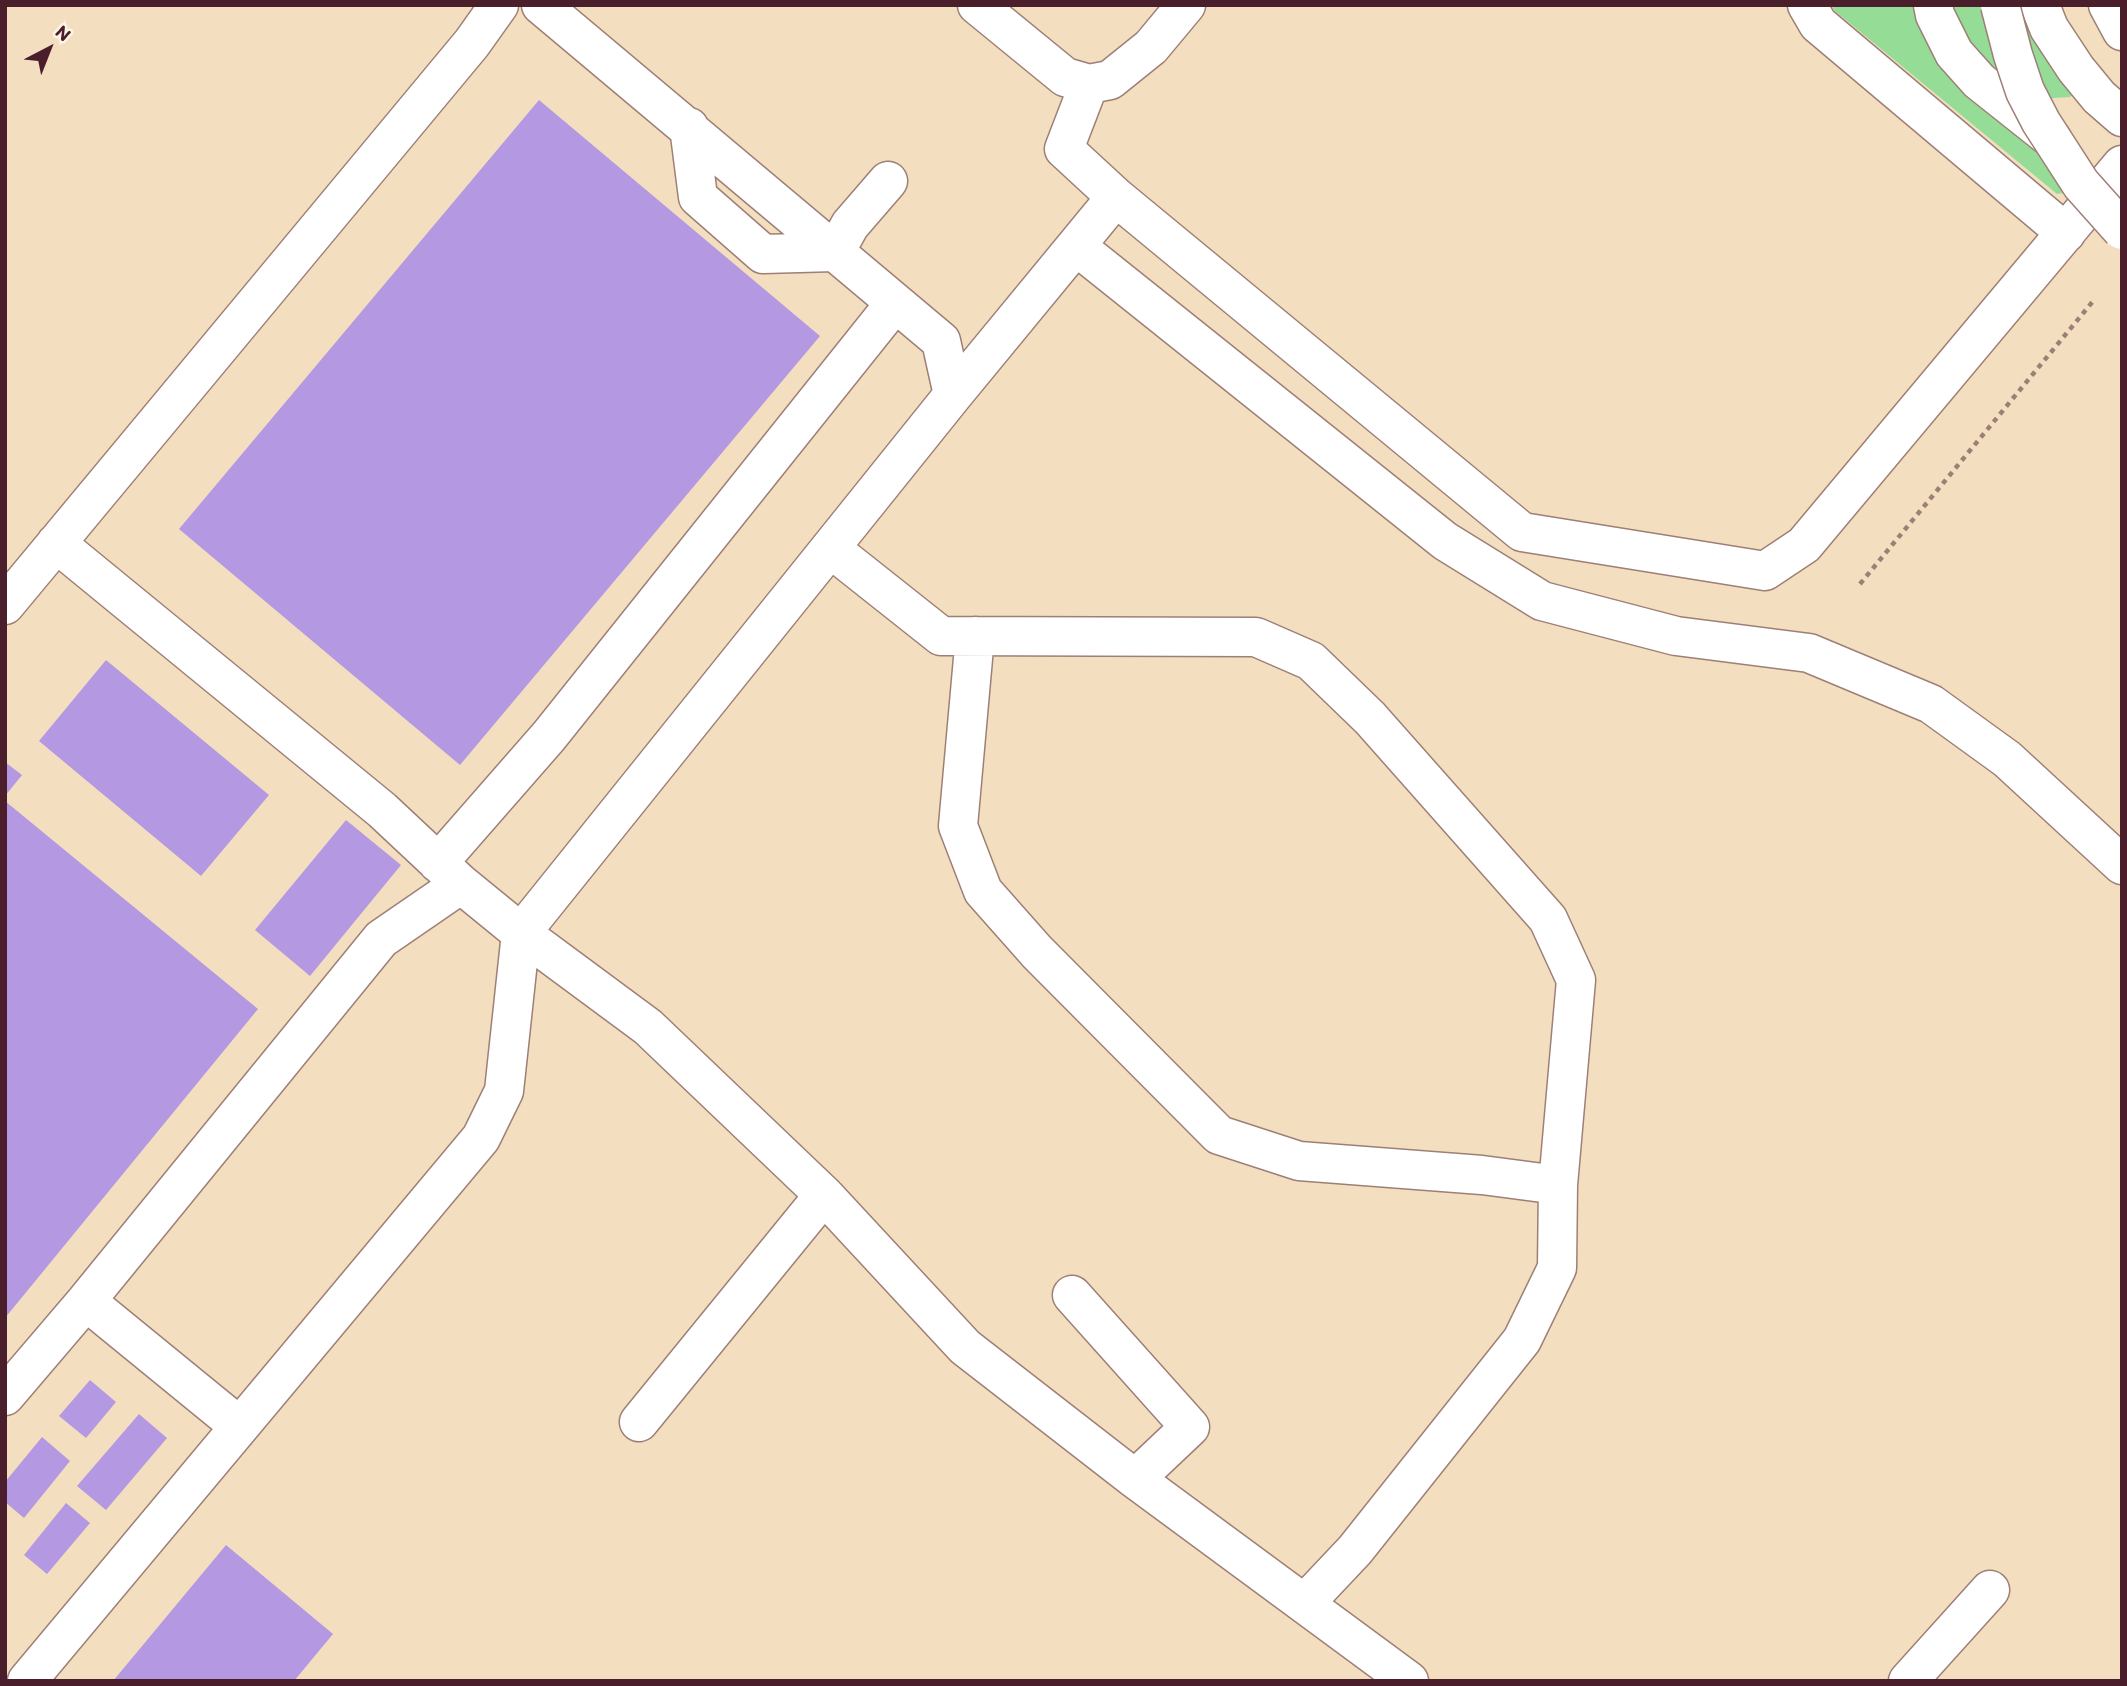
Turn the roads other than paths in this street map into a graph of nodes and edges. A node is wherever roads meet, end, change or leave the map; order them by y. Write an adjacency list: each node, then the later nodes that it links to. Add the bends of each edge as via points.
1 (499, 5): 22 (street)
2 (541, 5): 19 (street)
3 (977, 5): 11 (street, via 1065,77)
4 (1186, 5): 11 (street, via 1151,47 1110,80)
5 (1807, 5): 17 (street, via 1818,24)
6 (1933, 5): 14 (street, via 1954,53 1979,81)
7 (2000, 5): 16 (street, bridge, via 2025,91 2041,122 2081,184)
8 (2040, 5): 12 (street, via 2076,69)
9 (2108, 5): 10 (street)
10 (2122, 31)
11 (1088, 84): 15 (street, via 1064,149)
12 (2122, 117)
13 (888, 181): 19 (street, via 850,225)
14 (2117, 181): 17 (street)
15 (1116, 197): 17 (street, via 1522,532 1765,571 1804,545); 18 (street)
16 (2122, 230)
17 (2066, 233)
18 (1076, 246): 21 (street); 26 (street, via 1445,541 1542,601 1676,636 1809,653 1931,704 2007,759)
19 (835, 252): 20 (street)
20 (895, 303): 21 (street, via 941,341); 27 (street, via 549,736)
21 (953, 395): 23 (street)
22 (56, 543): 24 (street); 27 (street, via 382,810)
23 (830, 548): 25 (street, via 941,636); 28 (street)
24 (5, 605)
25 (975, 636): 29 (street, via 958,826 984,891 1037,952 1219,1135 1299,1161); 29 (street, via 1256,638 1311,661 1370,718 1548,919 1576,980)
26 (2122, 865)
27 (449, 874): 28 (street); 32 (street, via 381,939)
28 (521, 933): 30 (street, via 648,1027); 35 (street, via 504,1091 481,1138)
29 (1558, 1185): 38 (street, via 1557,1268 1522,1340 1355,1550)
30 (824, 1195): 34 (street); 36 (street, via 965,1347)
31 (1072, 1295): 36 (street, via 1190,1427)
32 (86, 1301): 33 (street); 35 (street)
33 (5, 1396)
34 (639, 1422)
35 (239, 1426): 39 (street)
36 (1135, 1479): 38 (street)
37 (1990, 1590): 41 (street)
38 (1305, 1603): 40 (street)
39 (27, 1681)
40 (1409, 1681)
41 (1908, 1681)

